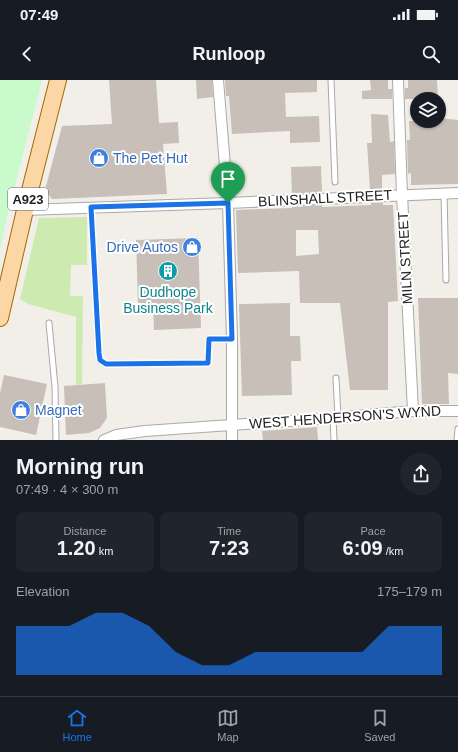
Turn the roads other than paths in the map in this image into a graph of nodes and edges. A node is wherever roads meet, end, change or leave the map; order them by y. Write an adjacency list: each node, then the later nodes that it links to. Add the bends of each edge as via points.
1 (58, 80): 11 (main road, A923)
2 (218, 80): 9 (street)
3 (331, 80): 5 (lane)
4 (398, 80): 8 (street, MILN STREET)
5 (335, 182)
6 (444, 193): 7 (street, BLINSHALL STREET); 8 (street, BLINSHALL STREET); 12 (lane)
7 (458, 193)
8 (402, 195): 9 (street, BLINSHALL STREET); 17 (street, MILN STREET)
9 (228, 203): 10 (street, BLINSHALL STREET); 15 (street)
10 (91, 207): 11 (street, BLINSHALL STREET); 15 (lane, via 100,360 106,364 208,363 209,339)
11 (25, 210): 13 (main road, A923)
12 (446, 280)
13 (0, 318)
14 (49, 323): 22 (lane, via 55,387)
15 (232, 339): 20 (street)
16 (336, 378): 19 (lane)
17 (413, 411): 18 (street, WEST HENDERSON'S WYND); 19 (street, WEST HENDERSON'S WYND)
18 (458, 411)
19 (335, 418): 20 (street, WEST HENDERSON'S WYND); 25 (lane)
20 (233, 424): 23 (street, WEST HENDERSON'S WYND, via 145,431 116,435); 24 (street)
21 (458, 429): 26 (lane)
22 (56, 440)
23 (104, 440)
24 (232, 440)
25 (334, 440)
26 (457, 440)

